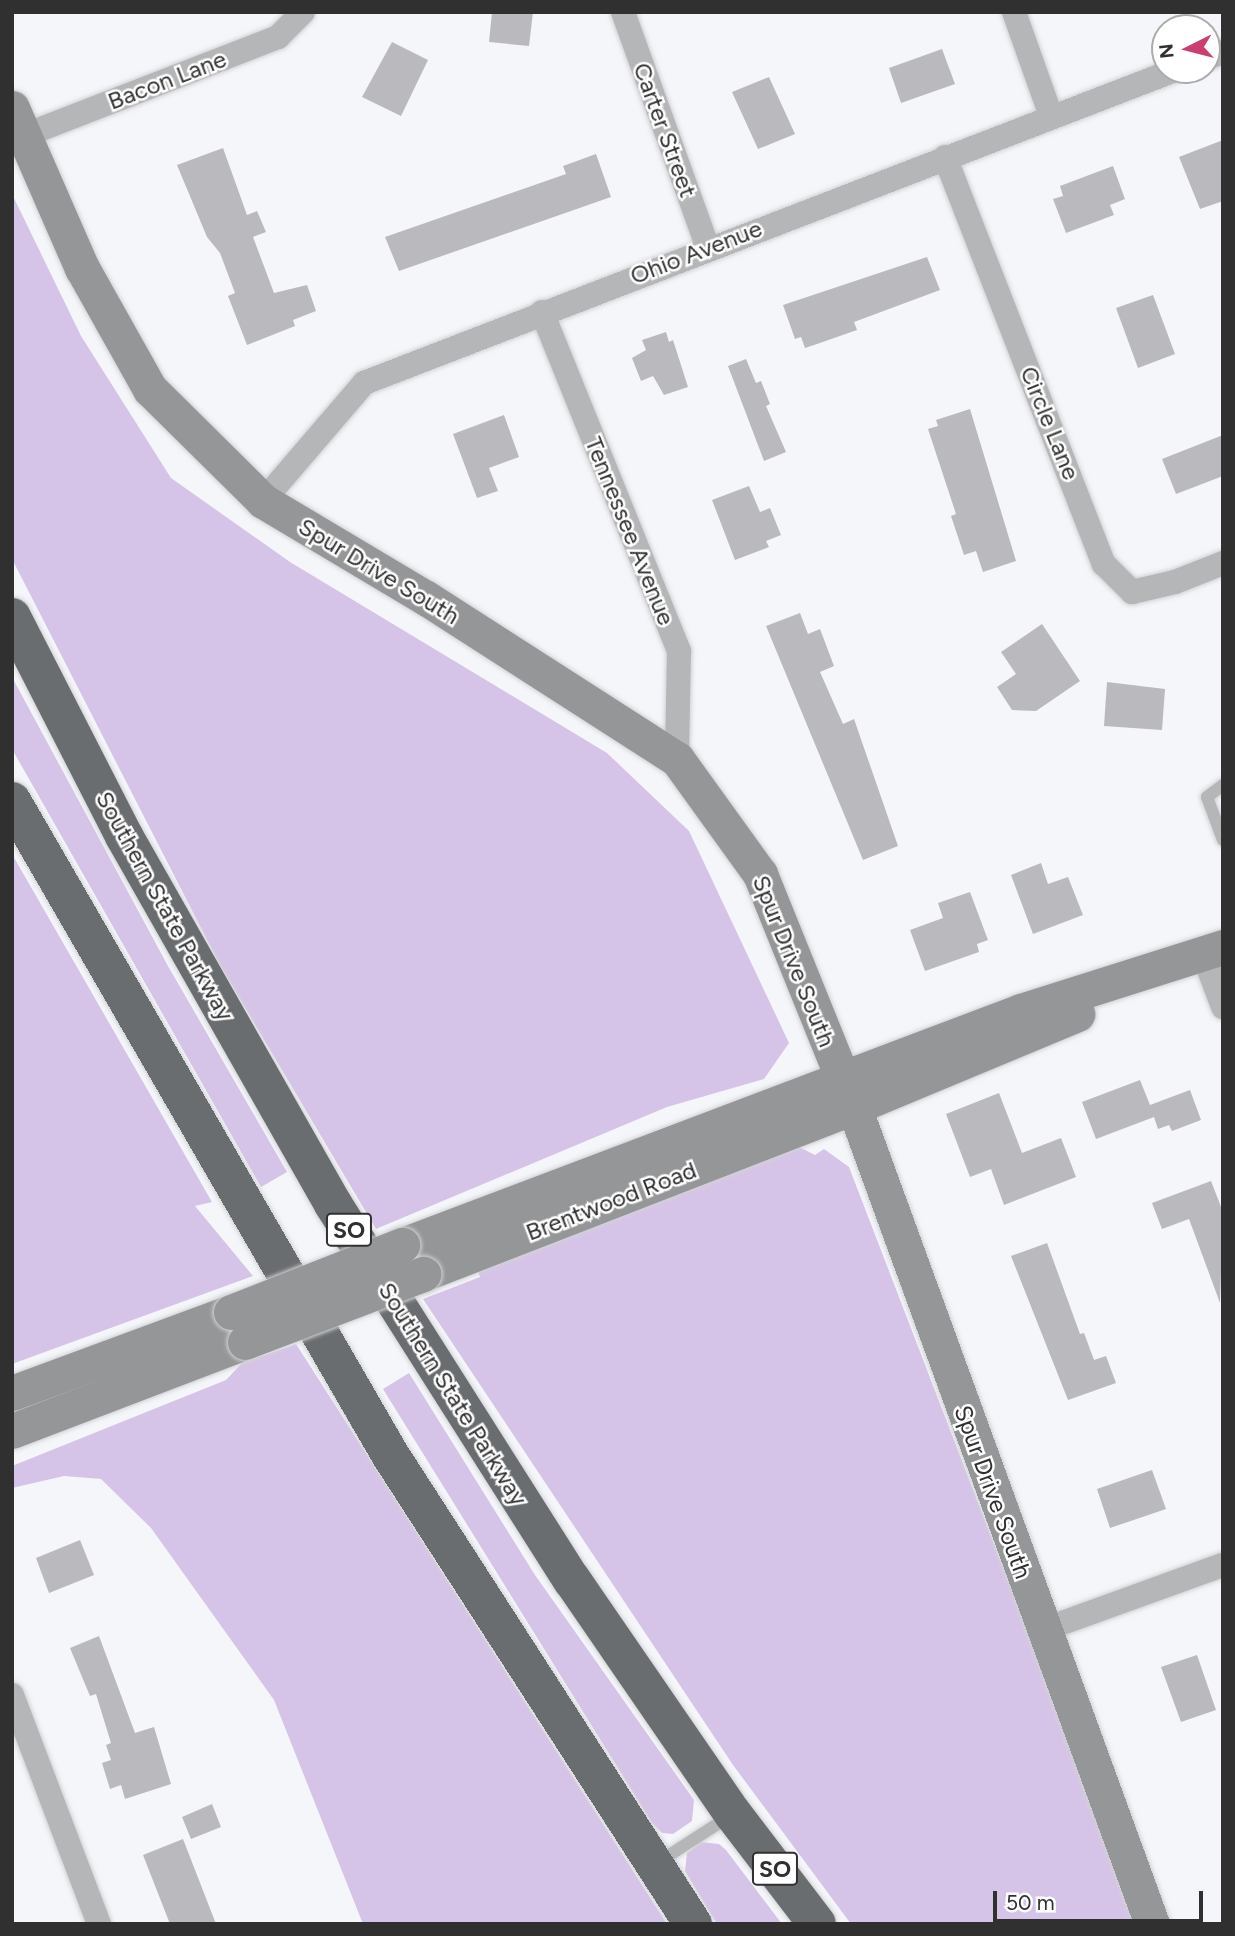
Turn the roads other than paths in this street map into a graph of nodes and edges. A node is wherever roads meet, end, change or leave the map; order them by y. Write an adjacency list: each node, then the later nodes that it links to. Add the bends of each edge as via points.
1 (303, 12): 6 (street, Bacon Lane, via 278,37)
2 (623, 12): 8 (street, Carter Street)
3 (1014, 12): 5 (street)
4 (1151, 79): 5 (street, Ohio Avenue)
5 (1051, 116): 7 (street, Ohio Avenue)
6 (18, 122): 10 (street, Spur Drive South, via 82,268 150,389)
7 (945, 157): 8 (street, Ohio Avenue); 11 (street, Circle Lane, via 1104,564 1132,592 1175,582)
8 (708, 247): 9 (street, Ohio Avenue)
9 (542, 312): 10 (street, Ohio Avenue, via 364,383); 13 (street, Tennessee Avenue, via 679,651)
10 (263, 501): 13 (street, Spur Drive South, via 426,598)
11 (1223, 563)
12 (12, 617): 26 (highway, Southern State Parkway / SO, via 124,836 333,1205 572,1580)
13 (677, 759): 19 (street, Spur Drive South, via 760,874)
14 (1223, 785): 16 (lane, via 1207,797)
15 (12, 801): 27 (highway, via 391,1456)
16 (1223, 840)
17 (1213, 951): 18 (street); 19 (street, Brentwood Road, via 1069,1018)
18 (1223, 1007)
19 (848, 1093): 20 (street, Brentwood Road, bridge, via 423,1274); 20 (street, Brentwood Road, bridge, via 402,1245); 24 (street, Spur Drive South)
20 (238, 1327): 21 (street, Brentwood Road); 22 (street, Brentwood Road)
21 (12, 1393)
22 (12, 1431)
23 (1223, 1565): 24 (street)
24 (1043, 1630): 31 (street, Spur Drive South)
25 (12, 1695): 28 (street)
26 (733, 1814): 27 (lane); 30 (highway, Southern State Parkway / SO)
27 (653, 1865): 29 (highway)
28 (99, 1924)
29 (692, 1924)
30 (817, 1924)
31 (1153, 1924)

